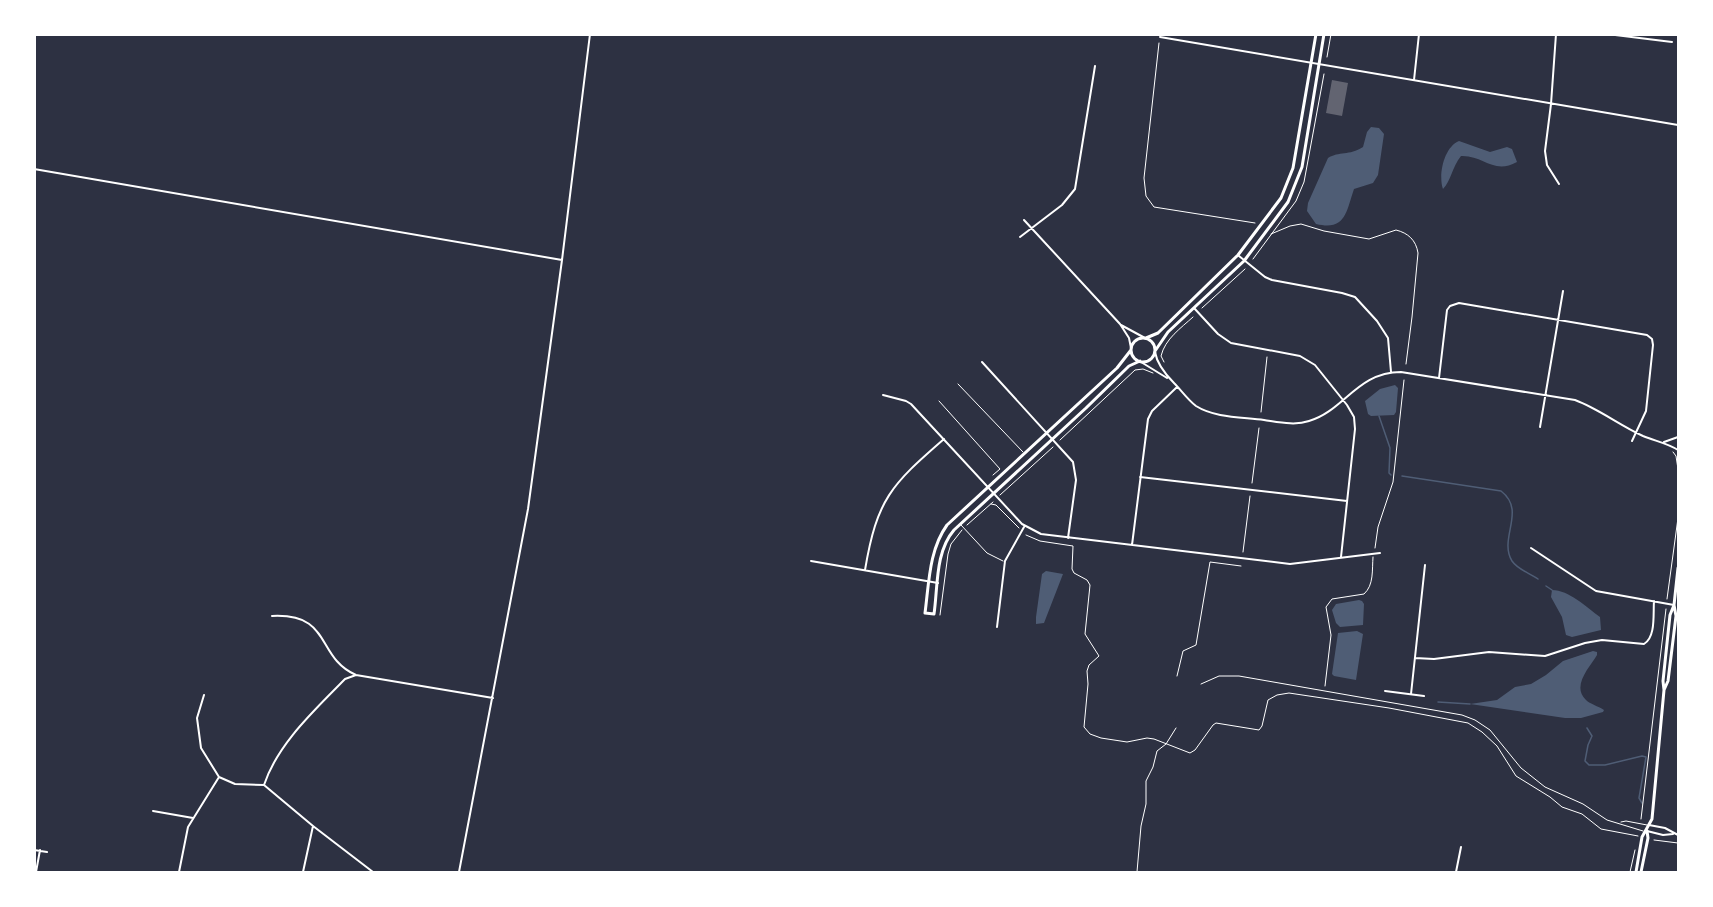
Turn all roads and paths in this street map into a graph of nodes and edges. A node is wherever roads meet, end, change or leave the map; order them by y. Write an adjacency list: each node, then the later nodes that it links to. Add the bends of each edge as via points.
1 (590, 34): 28 (street)
2 (1316, 34): 12 (street)
3 (1324, 34): 13 (street)
4 (1331, 34): 11 (path)
5 (1419, 34): 15 (street)
6 (1556, 34): 16 (street)
7 (1607, 34): 9 (street)
8 (1160, 37): 12 (street)
9 (1672, 42)
10 (1159, 43): 23 (path, via 1143,178 1146,196 1154,207)
11 (1327, 57)
12 (1311, 63): 13 (street); 19 (street)
13 (1319, 65): 15 (street); 20 (street)
14 (1095, 66): 24 (street, via 1075,189 1062,205)
15 (1414, 81): 16 (street)
16 (1551, 104): 17 (street); 21 (street, via 1545,151 1547,165)
17 (1678, 125)
18 (34, 169): 28 (street)
19 (1292, 172): 20 (street); 27 (street, via 1281,198)
20 (1300, 174): 29 (street, via 1282,211)
21 (1559, 184)
22 (1024, 220): 24 (street)
23 (1255, 223)
24 (1031, 228): 26 (street); 36 (street)
25 (1271, 234): 44 (path, via 1302,224 1366,238 1396,230 1411,237 1418,253)
26 (1020, 237)
27 (1238, 255): 29 (street); 37 (street, via 1158,333)
28 (562, 260): 125 (street, via 528,509)
29 (1244, 261): 32 (street); 45 (street, via 1272,280 1354,297 1388,338)
30 (1245, 269): 33 (path)
31 (1563, 291): 35 (street)
32 (1194, 308): 39 (street, via 1168,332); 54 (street, via 1231,343 1305,359 1315,365)
33 (1202, 308)
34 (1193, 317): 43 (path, via 1164,347)
35 (1558, 321): 47 (street, via 1459,303 1450,306); 53 (street); 62 (street, via 1652,339 1646,411)
36 (1120, 324): 37 (street); 38 (street)
37 (1145, 338): 38 (street, via 1137,340); 39 (street, via 1151,341)
38 (1131, 349): 42 (street, via 1132,356); 56 (street, via 1118,368)
39 (1155, 352): 42 (street); 48 (street)
40 (1267, 357): 58 (path)
41 (982, 362): 61 (street)
42 (1140, 362): 48 (street); 57 (street, via 1128,366)
43 (1164, 362)
44 (1406, 364)
45 (1392, 372): 47 (street); 54 (street, via 1371,379)
46 (1152, 374): 66 (path, via 1135,370)
47 (1439, 378): 53 (street)
48 (1170, 379): 51 (street)
49 (1404, 380): 96 (path, via 1393,482)
50 (958, 384): 72 (lane)
51 (1177, 387): 54 (street, via 1205,410 1290,423 1317,418); 75 (street, via 1149,415)
52 (883, 395): 64 (street, via 911,404)
53 (1545, 395): 59 (street); 62 (street, via 1587,405)
54 (1343, 399): 82 (street, via 1352,412 1355,429)
55 (939, 401): 74 (path, via 1000,469)
56 (1080, 401): 57 (street); 61 (street)
57 (1086, 408): 65 (street)
58 (1261, 412)
59 (1540, 427)
60 (1259, 428): 76 (path)
61 (1047, 432): 65 (street); 72 (street)
62 (1636, 432): 67 (street); 68 (street)
63 (1678, 437): 68 (street)
64 (944, 439): 77 (street); 106 (street, via 908,471 886,498 870,537)
65 (1053, 439): 78 (street); 93 (street, via 1071,459 1076,474)
66 (1059, 441)
67 (1632, 441)
68 (1664, 442): 71 (street)
69 (1054, 445): 79 (path)
70 (1670, 449): 73 (path)
71 (1678, 450)
72 (1023, 453): 77 (street)
73 (1678, 469)
74 (992, 476)
75 (1140, 477): 82 (street); 94 (street)
76 (1252, 483)
77 (988, 486): 78 (street); 86 (street)
78 (994, 493): 85 (street); 88 (street)
79 (1000, 495)
80 (1250, 496): 97 (path)
81 (995, 499): 83 (path)
82 (1347, 501): 100 (street)
83 (991, 504): 87 (path); 89 (path)
84 (1678, 518): 109 (path)
85 (961, 523): 91 (street); 102 (lane, via 987,553)
86 (947, 525): 91 (street); 107 (street, via 937,541)
87 (966, 526)
88 (1025, 526): 93 (street, via 1041,534); 102 (street)
89 (1019, 527)
90 (963, 529): 113 (path, via 948,554)
91 (954, 530): 108 (street, via 942,554)
92 (1024, 533): 127 (path, via 1040,541 1073,546 1072,569 1090,585 1085,634 1099,656 1087,671 1086,730 1094,736 1121,742 1151,738)
93 (1068, 538): 94 (street)
94 (1131, 546): 100 (street, via 1290,564)
95 (1531, 548): 110 (street, via 1596,591)
96 (1375, 550)
97 (1242, 552)
98 (1380, 553): 100 (street)
99 (1373, 557): 120 (path, via 1368,590 1332,599 1326,607 1331,635)
100 (1341, 558)
101 (811, 561): 106 (street)
102 (1005, 561): 115 (street)
103 (1425, 565): 116 (street)
104 (1241, 566): 118 (path, via 1210,562 1196,645 1183,651)
105 (1678, 568): 111 (street)
106 (865, 570): 107 (street)
107 (929, 582): 108 (street); 108 (street, via 925,613 934,614)
108 (938, 583)
109 (1667, 599)
110 (1654, 602): 111 (street); 116 (street, via 1651,636 1644,644 1602,640 1545,656 1489,652)
111 (1674, 605): 134 (street)
112 (1666, 609): 132 (path)
113 (940, 615)
114 (272, 616): 117 (street, via 295,616 309,622 339,663)
115 (997, 627)
116 (1415, 658): 122 (street)
117 (356, 675): 125 (street); 129 (street, via 345,679 287,743)
118 (1177, 676)
119 (1201, 684): 133 (lane, via 1219,676 1239,676 1462,715 1490,730 1521,768 1545,787 1607,820)
120 (1325, 688)
121 (1385, 691): 122 (street)
122 (1411, 694): 124 (street)
123 (204, 695): 128 (street, via 197,718 201,748)
124 (1424, 696)
125 (493, 698): 150 (street)
126 (1176, 728): 127 (path)
127 (1166, 744): 139 (path, via 1190,753 1216,723 1259,730 1268,700 1285,693 1461,721 1490,738 1516,776 1601,829 1638,836); 151 (path, via 1157,751 1146,781)
128 (219, 777): 129 (street, via 235,784); 131 (street)
129 (264, 785): 135 (street)
130 (153, 811): 131 (street)
131 (193, 818): 147 (street)
132 (1641, 821)
133 (1620, 822): 134 (lane); 136 (lane)
134 (1649, 825): 136 (street); 137 (street)
135 (313, 826): 148 (street); 149 (street)
136 (1647, 831): 137 (street); 154 (street, via 1642,837); 155 (street)
137 (1677, 835)
138 (1652, 839): 140 (path)
139 (1637, 842)
140 (1678, 843)
141 (1461, 847): 152 (street)
142 (1635, 849): 153 (path)
143 (34, 850): 144 (street)
144 (40, 850): 145 (street); 146 (street)
145 (47, 852)
146 (36, 873)
147 (179, 873)
148 (303, 873)
149 (373, 873)
150 (459, 873)
151 (1137, 873)
152 (1456, 873)
153 (1630, 873)
154 (1636, 873)
155 (1641, 873)

